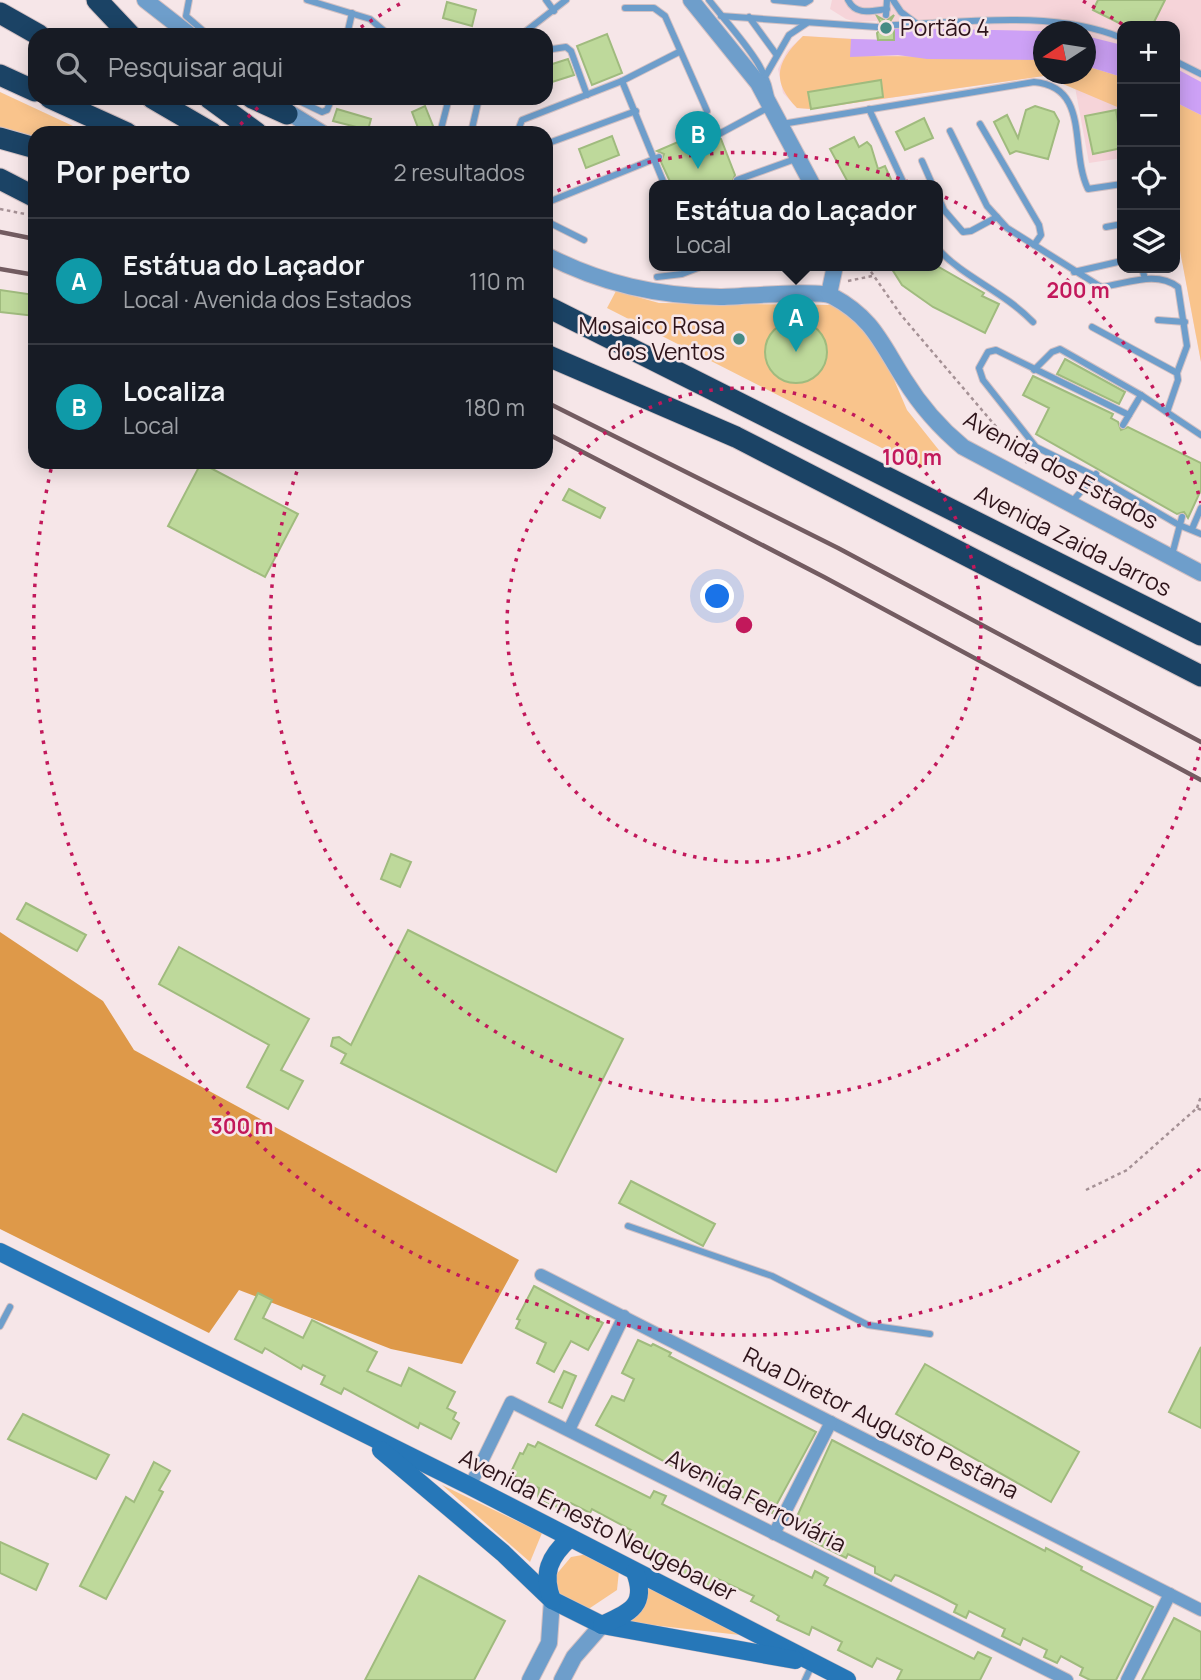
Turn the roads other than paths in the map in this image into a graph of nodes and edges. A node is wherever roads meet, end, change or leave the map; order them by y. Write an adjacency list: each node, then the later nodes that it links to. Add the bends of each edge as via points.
1 (97, 0): 25 (highway)
2 (145, 0): 26 (street)
3 (189, 0): 27 (lane, via 186,16)
4 (307, 0): 14 (lane)
5 (546, 0): 16 (lane)
6 (566, 0): 16 (lane)
7 (691, 0): 50 (street)
8 (709, 0): 19 (lane)
9 (774, 0): 10 (lane)
10 (810, 0)
11 (848, 0): 12 (lane, via 860,12 887,12)
12 (887, 0)
13 (893, 0): 22 (lane)
14 (316, 1): 18 (lane)
15 (625, 8): 34 (lane, via 654,8 665,16)
16 (554, 11): 30 (lane)
17 (0, 13): 31 (highway)
18 (352, 13): 28 (lane); 29 (lane)
19 (721, 16): 20 (lane); 39 (lane)
20 (749, 17): 21 (lane); 35 (lane)
21 (807, 23): 24 (lane); 35 (lane, via 789,35)
22 (917, 24): 23 (lane); 32 (lane, via 1069,24)
23 (894, 25)
24 (877, 27)
25 (123, 28)
26 (181, 28)
27 (200, 28)
28 (349, 28)
29 (381, 28)
30 (531, 28)
31 (28, 29)
32 (1117, 37)
33 (553, 49): 42 (lane, via 571,51)
34 (679, 52): 40 (lane); 53 (lane)
35 (776, 54): 39 (lane)
36 (1180, 64): 37 (lane)
37 (1201, 74)
38 (0, 75): 41 (highway)
39 (766, 75): 50 (lane)
40 (622, 81): 42 (lane); 52 (lane)
41 (28, 88)
42 (587, 95): 62 (lane, via 522,120)
43 (65, 105): 56 (highway)
44 (164, 105): 57 (highway)
45 (219, 105): 58 (highway)
46 (329, 105): 49 (lane, via 322,112)
47 (447, 105): 60 (lane)
48 (477, 105): 61 (lane)
49 (290, 106): 59 (street)
50 (771, 106): 54 (street); 64 (lane)
51 (869, 109): 54 (lane); 75 (lane); 77 (lane, via 1034,82 1052,84 1065,93 1071,108 1088,189)
52 (636, 111): 66 (lane); 69 (lane)
53 (707, 111)
54 (782, 124): 68 (street)
55 (980, 124): 88 (lane, via 1039,225 1041,234)
56 (112, 126)
57 (200, 126)
58 (247, 126)
59 (314, 126)
60 (442, 126)
61 (473, 126)
62 (520, 126)
63 (950, 131): 83 (lane)
64 (719, 134)
65 (0, 138): 67 (highway)
66 (553, 141)
67 (28, 146)
68 (799, 158): 73 (lane); 74 (street)
69 (656, 159): 72 (lane); 81 (lane)
70 (922, 161): 76 (lane)
71 (0, 179): 79 (highway)
72 (663, 180)
73 (737, 180)
74 (810, 180)
75 (902, 180)
76 (930, 180)
77 (1117, 185)
78 (0, 191): 80 (street)
79 (28, 194)
80 (28, 197)
81 (553, 200)
82 (943, 208): 83 (lane, via 963,232)
83 (997, 217): 88 (lane)
84 (553, 224): 87 (lane)
85 (1117, 225): 86 (lane)
86 (1106, 227)
87 (584, 240)
88 (1034, 245): 93 (lane)
89 (943, 253): 101 (lane, via 1013,302)
90 (553, 258): 97 (street, via 586,275 653,292 719,297)
91 (1117, 262): 93 (lane)
92 (690, 271): 95 (lane)
93 (1074, 272): 96 (lane, via 1101,287)
94 (1143, 273): 96 (lane)
95 (657, 277)
96 (1145, 279): 100 (lane, via 1169,280 1178,287)
97 (832, 280): 112 (street, Avenida dos Estados, via 877,332 904,380 947,434 963,447)
98 (553, 310): 120 (highway, Avenida Zaida Jarros)
99 (1158, 320): 100 (lane)
100 (1185, 322): 105 (lane, via 1186,346)
101 (1033, 323)
102 (1092, 327): 105 (lane)
103 (553, 358): 121 (highway, via 736,437)
104 (1034, 370): 106 (lane, via 1060,349); 108 (lane); 111 (lane, via 996,350 988,352 979,368 983,380 1036,447)
105 (1177, 373): 107 (lane)
106 (1141, 395): 107 (lane); 108 (lane)
107 (1167, 412): 110 (lane)
108 (1129, 415): 109 (lane)
109 (1124, 425)
110 (1201, 435)
111 (1096, 474): 112 (lane); 115 (lane)
112 (1071, 503): 118 (street, Avenida dos Estados)
113 (1201, 508): 116 (lane)
114 (1182, 517): 115 (lane)
115 (1179, 525): 116 (lane); 118 (lane)
116 (1192, 529): 117 (lane)
117 (1201, 534)
118 (1171, 558): 119 (street, Avenida dos Estados)
119 (1201, 573)
120 (1201, 635)
121 (1201, 676)
122 (628, 1226): 128 (lane, via 772,1276 868,1325)
123 (0, 1252): 131 (main road, Avenida Ernesto Neugebauer)
124 (541, 1275): 126 (street, Rua Diretor Augusto Pestana)
125 (10, 1307): 127 (lane)
126 (624, 1316): 129 (street, Rua Diretor Augusto Pestana); 130 (street)
127 (0, 1326)
128 (930, 1334)
129 (831, 1422): 133 (street); 136 (street, Rua Diretor Augusto Pestana)
130 (569, 1430): 132 (street, Avenida Ferroviária, via 511,1402); 133 (street, Avenida Ferroviária)
131 (359, 1432): 132 (main road, Avenida Ernesto Neugebauer); 137 (main road, Avenida Ernesto Neugebauer)
132 (470, 1486): 134 (main road, Avenida Ernesto Neugebauer)
133 (774, 1534): 145 (street, Avenida Ferroviária)
134 (570, 1538): 135 (main road, Avenida Ernesto Neugebauer); 137 (main road, via 546,1571)
135 (635, 1572): 139 (main road, via 640,1584 635,1606); 140 (main road, Avenida Ernesto Neugebauer)
136 (1170, 1594): 138 (street, Rua Diretor Augusto Pestana); 146 (street)
137 (552, 1600): 139 (main road, Avenida Ernesto Neugebauer); 141 (street, via 549,1643)
138 (1201, 1610)
139 (602, 1625): 140 (main road, Avenida Ernesto Neugebauer); 142 (street, via 574,1657)
140 (813, 1663): 143 (lane); 144 (main road, Avenida Ernesto Neugebauer)
141 (530, 1680)
142 (562, 1680)
143 (805, 1680)
144 (847, 1680)
145 (1067, 1680)
146 (1127, 1680)

